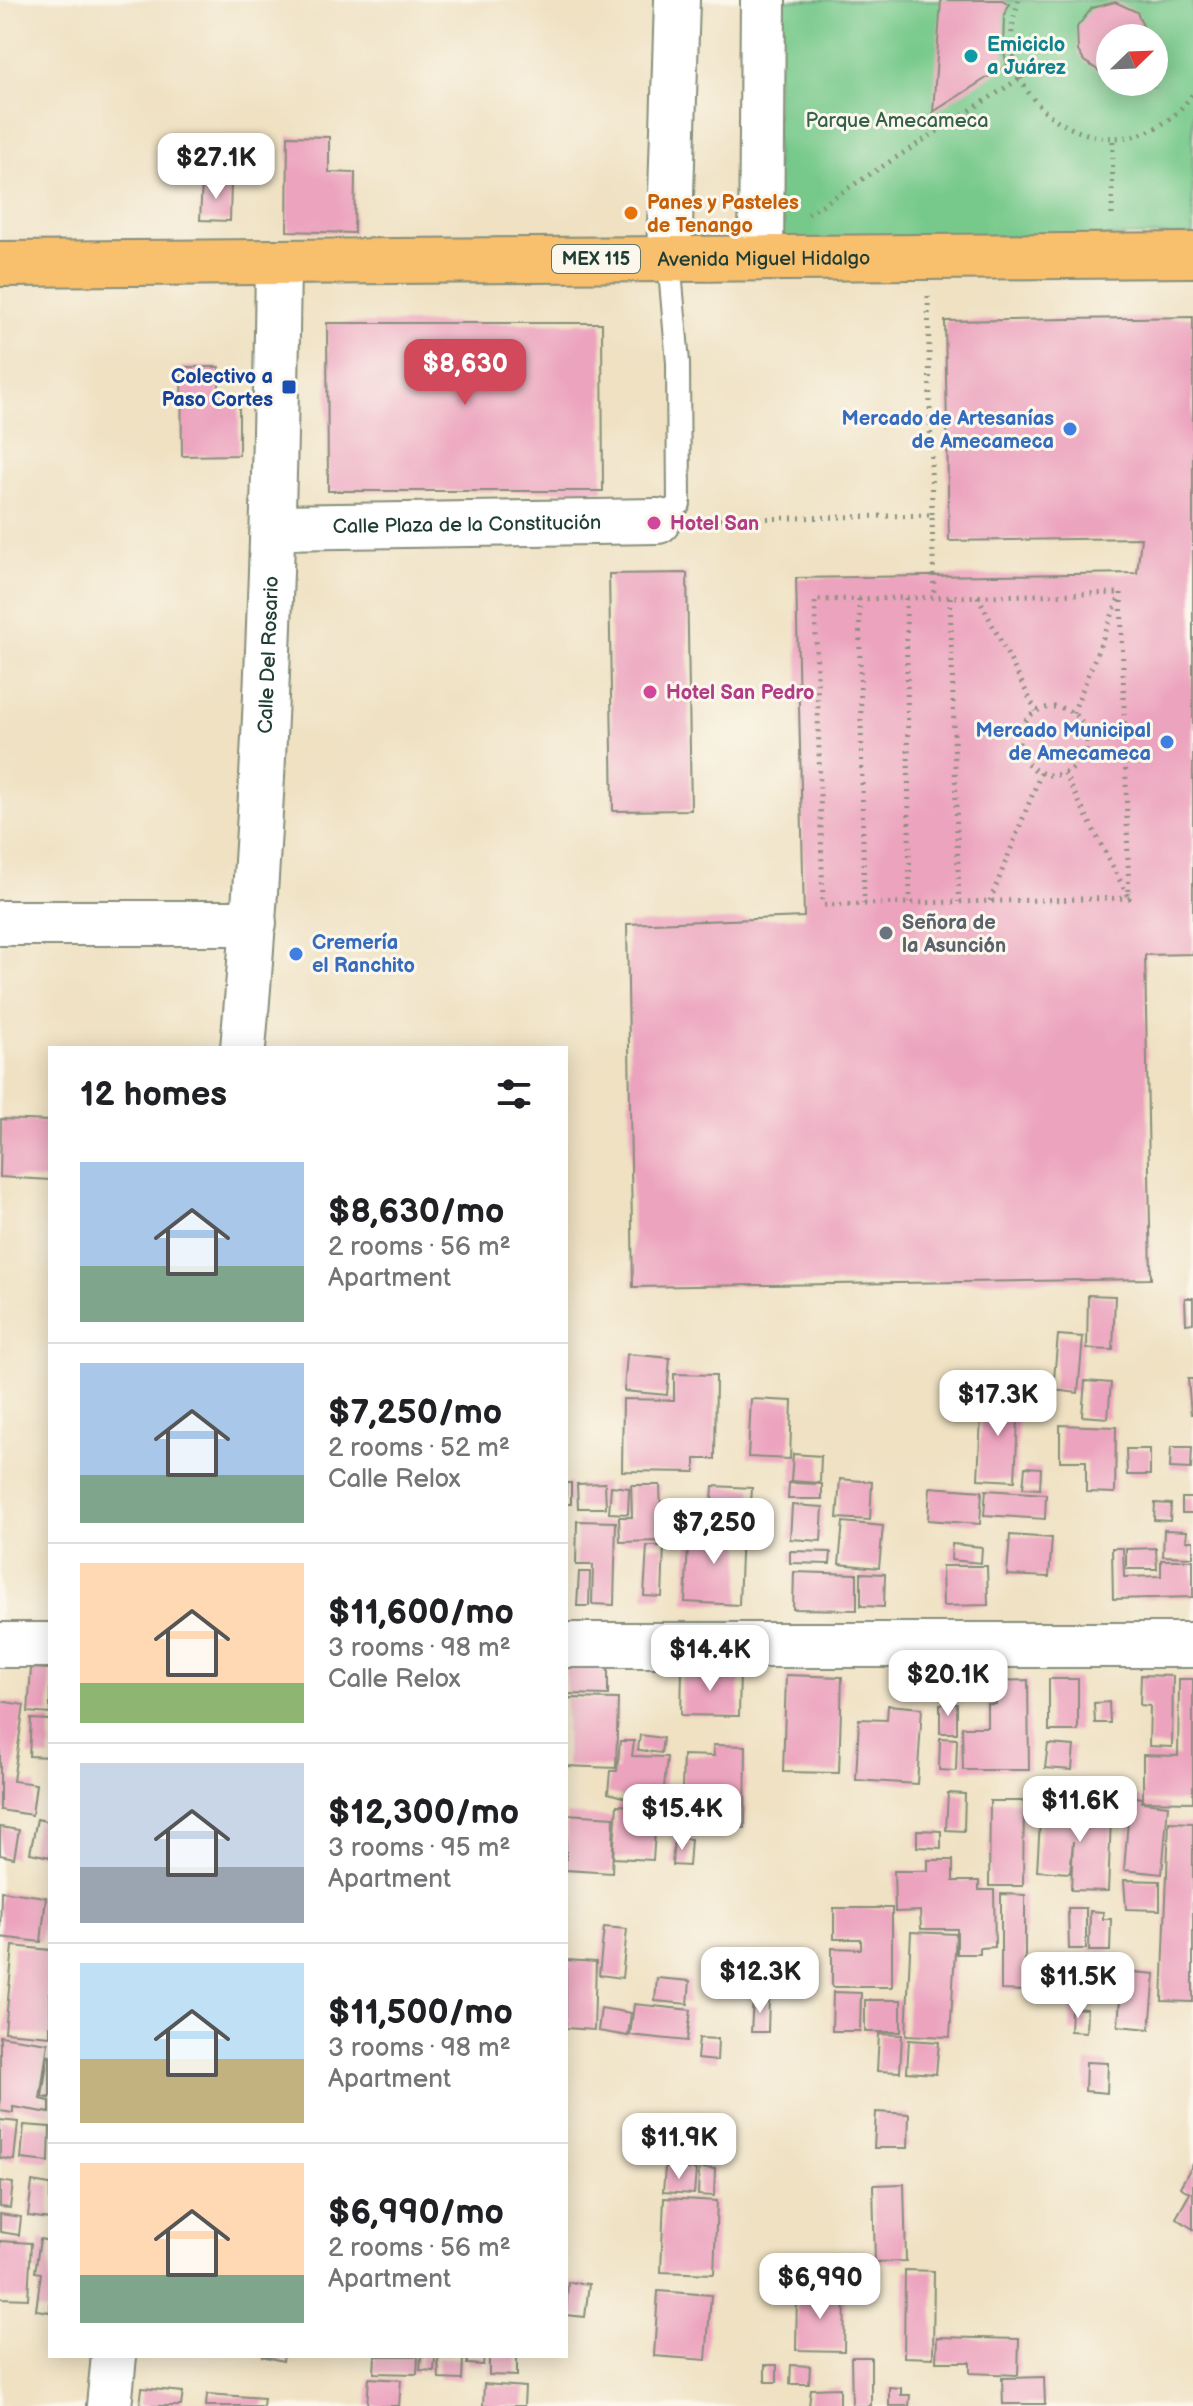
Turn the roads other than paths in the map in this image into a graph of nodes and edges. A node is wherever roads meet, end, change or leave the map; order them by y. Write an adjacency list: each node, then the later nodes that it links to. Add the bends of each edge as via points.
1 (677, 0): 5 (street)
2 (763, 0): 4 (street)
3 (1193, 255): 4 (main road, Avenida Miguel Hidalgo / MEX 115)
4 (761, 258): 5 (main road, Avenida Miguel Hidalgo / MEX 115)
5 (669, 259): 6 (main road, Avenida Miguel Hidalgo / MEX 115); 8 (lane, via 678,363)
6 (278, 262): 7 (main road, Avenida Miguel Hidalgo / MEX 115); 9 (street, Calle Del Rosario)
7 (0, 264)
8 (668, 512): 9 (street, Calle Plaza de la Constitución)
9 (275, 527): 11 (street, Calle Del Rosario)
10 (0, 923): 11 (street)
11 (254, 923): 12 (street, Calle Del Rosario)
12 (243, 1046)
13 (0, 1645): 14 (street)
14 (48, 1645)
15 (568, 1645): 16 (street)
16 (1193, 1645)
17 (114, 2358): 18 (street)
18 (109, 2406)

